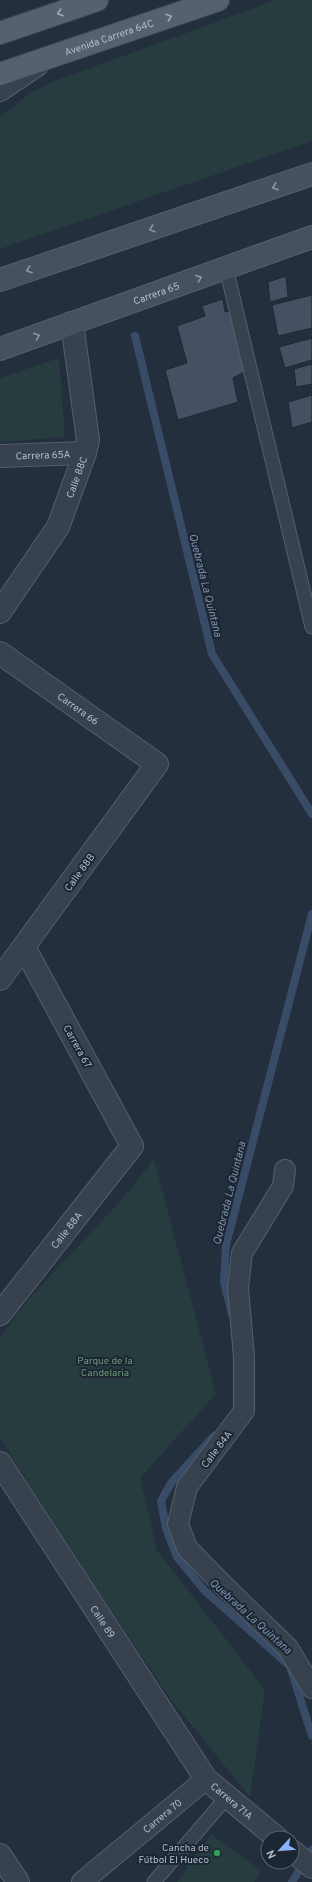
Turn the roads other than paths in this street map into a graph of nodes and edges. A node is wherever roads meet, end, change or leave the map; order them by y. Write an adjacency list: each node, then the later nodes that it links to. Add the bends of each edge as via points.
1 (97, 0): 3 (main road, one-way to 3)
2 (218, 0): 4 (main road, Avenida Carrera 64C, one-way to 2)
3 (0, 33)
4 (47, 59): 5 (main road, Avenida Carrera 64C); 6 (street)
5 (0, 74)
6 (0, 90)
7 (312, 174): 10 (main road, one-way to 10)
8 (312, 237): 9 (main road, Carrera 65)
9 (226, 268): 11 (main road, Carrera 65, one-way to 9); 16 (lane)
10 (0, 280)
11 (72, 323): 12 (main road, Carrera 65, one-way to 11); 13 (street, Calle 88C, via 88,440)
12 (0, 349)
13 (85, 453): 14 (street, Carrera 65A); 15 (street, Calle 88C, via 58,527)
14 (0, 456)
15 (0, 612)
16 (312, 627)
17 (0, 653): 18 (street, Carrera 66)
18 (157, 764): 19 (street, Calle 88B)
19 (24, 947): 20 (street, Calle 88B); 21 (street, Carrera 67)
20 (0, 979)
21 (132, 1146): 23 (street, Calle 88A)
22 (285, 1170): 25 (street, Calle 84A, via 284,1186 242,1253 238,1288 244,1357 244,1411 188,1487 178,1524 187,1548 288,1648)
23 (0, 1314)
24 (0, 1463): 26 (street, Calle 89)
25 (312, 1688)
26 (206, 1780): 27 (street, Carrera 71A); 33 (street, Carrera 70)
27 (227, 1797): 28 (street, Carrera 71A); 34 (lane)
28 (267, 1830)
29 (0, 1855): 32 (street)
30 (300, 1857): 31 (street)
31 (312, 1867)
32 (18, 1882)
33 (82, 1882)
34 (154, 1882)

